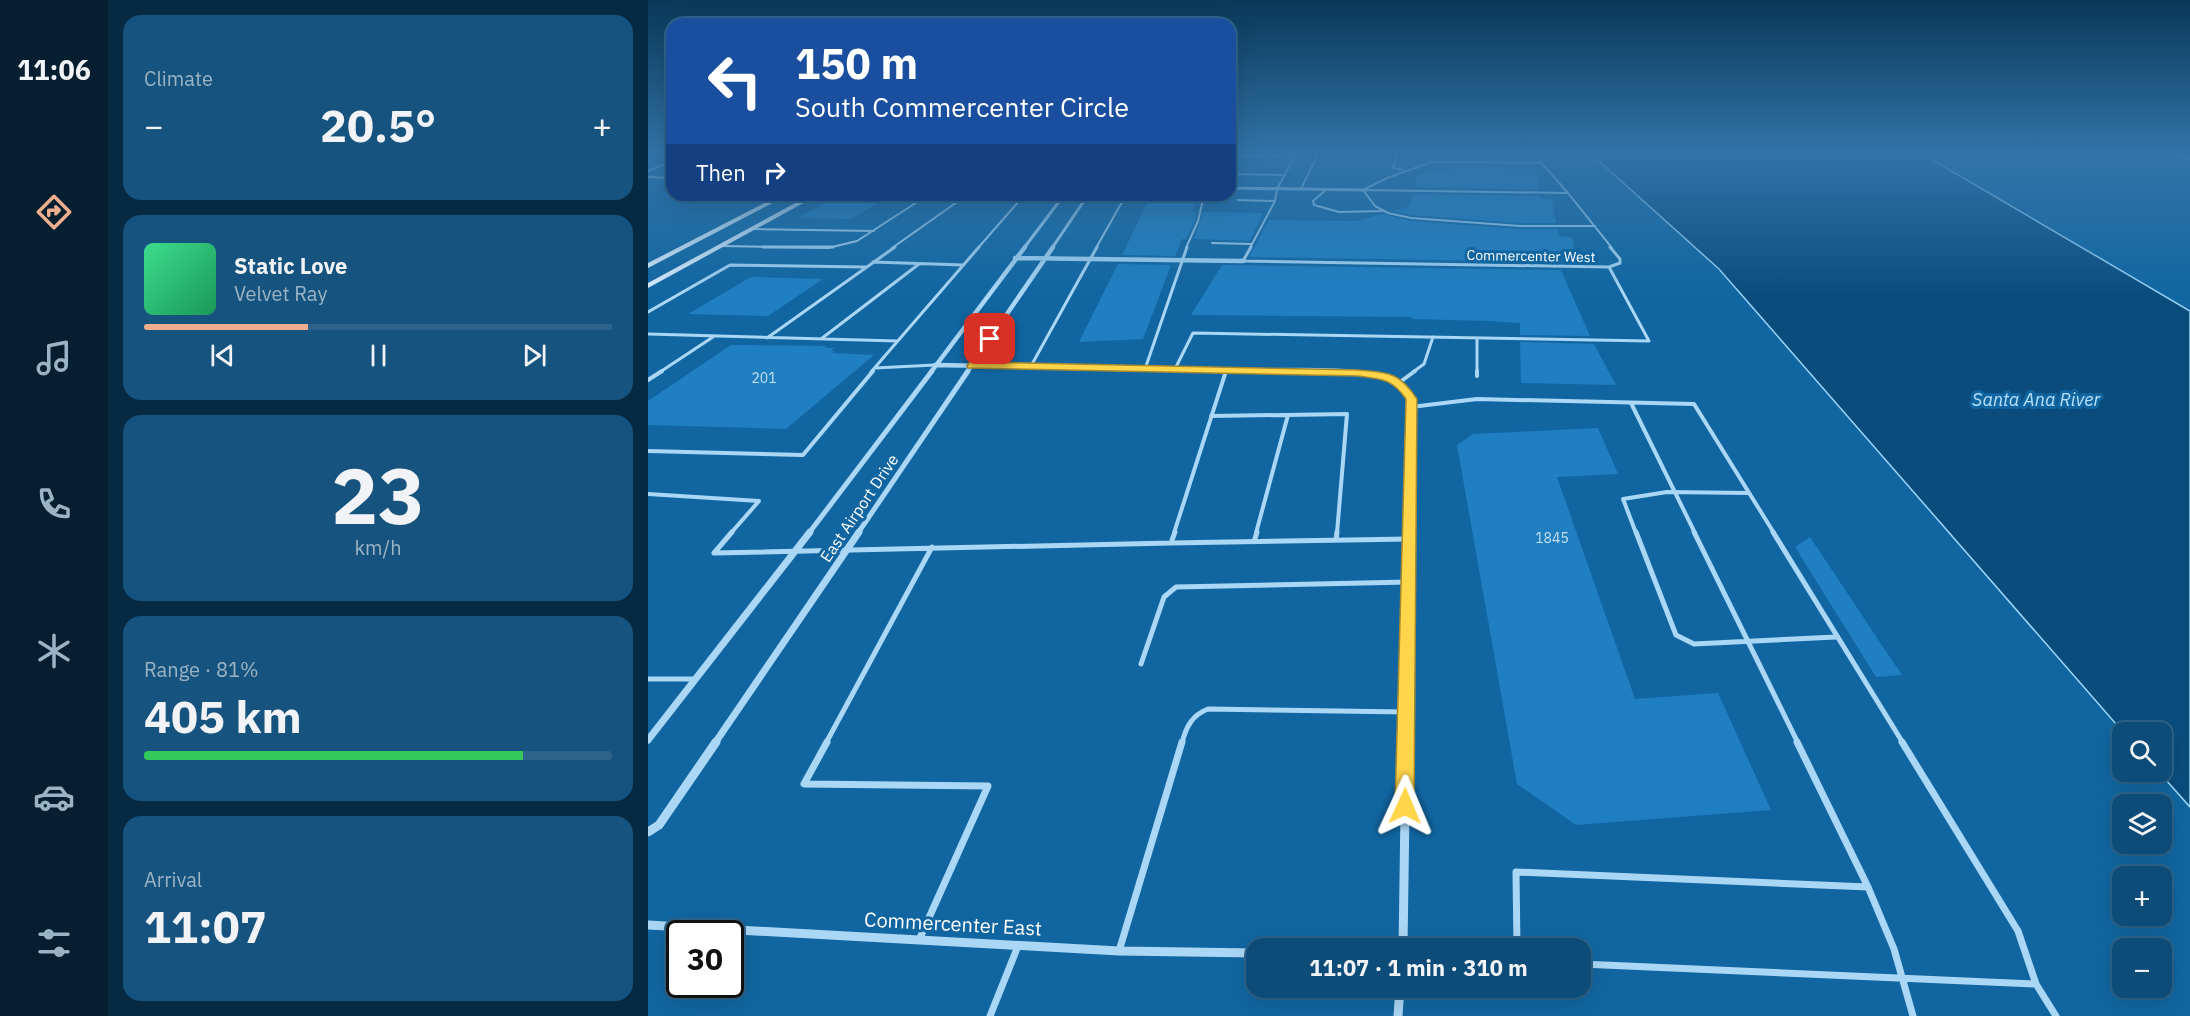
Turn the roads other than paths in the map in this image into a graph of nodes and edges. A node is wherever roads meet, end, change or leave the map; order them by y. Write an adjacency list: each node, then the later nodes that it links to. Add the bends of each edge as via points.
1 (1315, 199): 15 (lane, via 1314,205 1321,208)
2 (1370, 199): 15 (lane)
3 (1573, 199): 16 (lane, Commercenter West)
4 (1238, 200): 14 (lane)
5 (773, 201): 30 (main road)
6 (803, 201): 17 (main road)
7 (919, 201): 18 (lane)
8 (958, 201): 27 (lane)
9 (1019, 201): 29 (lane)
10 (1059, 201): 22 (street, East Airport Drive)
11 (1084, 201): 23 (street, East Airport Drive)
12 (1123, 201): 24 (lane)
13 (1203, 201): 25 (lane)
14 (1275, 201): 20 (lane)
15 (1384, 211): 16 (lane, via 1411,218 1520,226)
16 (1594, 226): 32 (lane, Commercenter West, via 1620,259 1620,263)
17 (753, 229): 18 (lane); 21 (main road)
18 (874, 231): 21 (lane, via 858,241 828,248)
19 (1212, 243): 20 (lane)
20 (1252, 244): 26 (lane)
21 (721, 246): 33 (main road)
22 (1015, 258): 23 (street, Commercenter West); 42 (street, East Airport Drive)
23 (1044, 258): 24 (street, Commercenter West); 43 (street, East Airport Drive)
24 (1089, 259): 25 (street, Commercenter West); 44 (lane)
25 (1181, 260): 26 (street, Commercenter West); 46 (lane)
26 (1243, 261): 32 (lane, Commercenter West)
27 (872, 262): 28 (lane); 31 (lane)
28 (919, 264): 29 (lane); 40 (lane)
29 (963, 265): 41 (lane)
30 (648, 266)
31 (866, 267): 34 (lane, via 730,264); 38 (lane)
32 (1609, 267): 39 (lane, via 1649,341)
33 (648, 286)
34 (648, 312)
35 (648, 334): 36 (lane)
36 (715, 336): 38 (lane); 50 (lane)
37 (1433, 337): 39 (lane); 47 (lane, via 1193,333); 51 (lane, via 1424,364)
38 (767, 338): 40 (lane)
39 (1477, 338): 49 (lane)
40 (821, 339): 41 (lane)
41 (897, 341): 45 (lane)
42 (935, 365): 43 (street); 45 (lane); 66 (street, East Airport Drive)
43 (972, 366): 44 (street); 65 (street, East Airport Drive)
44 (1031, 366): 46 (street)
45 (875, 368): 56 (lane, via 803,454)
46 (1145, 369): 47 (street)
47 (1174, 369): 48 (street)
48 (1226, 370): 51 (street, via 1358,373); 55 (lane)
49 (1477, 375)
50 (648, 380)
51 (1400, 382): 52 (street)
52 (1411, 403): 53 (lane, via 1477,399); 60 (street)
53 (1631, 403): 57 (lane); 58 (lane, via 1694,404)
54 (1288, 415): 55 (lane); 61 (lane, via 1347,414); 62 (lane)
55 (1211, 416): 63 (lane)
56 (648, 451)
57 (1675, 493): 58 (lane); 69 (lane); 69 (lane, via 1623,499 1676,635 1694,644)
58 (1748, 493): 68 (lane)
59 (648, 494): 66 (lane, via 759,501 714,553)
60 (1409, 539): 61 (lane); 67 (street)
61 (1336, 540): 62 (lane)
62 (1254, 542): 63 (lane)
63 (1172, 543): 64 (lane)
64 (932, 547): 65 (lane); 80 (lane, via 804,784 988,786)
65 (846, 550): 66 (lane); 75 (street, East Airport Drive, via 659,825)
66 (796, 551): 72 (street, East Airport Drive)
67 (1408, 582): 70 (lane, via 1176,587 1164,597); 73 (street)
68 (1836, 637): 69 (lane); 86 (lane, via 2019,932)
69 (1749, 642): 76 (lane)
70 (1141, 664)
71 (648, 679): 72 (lane)
72 (693, 679): 74 (street, East Airport Drive)
73 (1406, 712): 78 (street); 82 (lane, via 1208,709 1197,713 1186,729)
74 (648, 740)
75 (648, 832)
76 (1868, 887): 79 (lane, via 1516,872); 85 (lane, via 1894,949)
77 (648, 925): 80 (street, Commercenter East)
78 (1402, 938)
79 (1517, 938)
80 (919, 940): 81 (street, Commercenter East)
81 (1018, 945): 82 (street, Commercenter East); 88 (lane)
82 (1119, 951): 83 (street, Commercenter East)
83 (1246, 953)
84 (1591, 964): 85 (lane)
85 (1901, 979): 86 (lane); 90 (lane)
86 (2036, 984): 91 (lane)
87 (1399, 998): 89 (street)
88 (990, 1016)
89 (1398, 1016)
90 (1913, 1016)
91 (2056, 1016)

